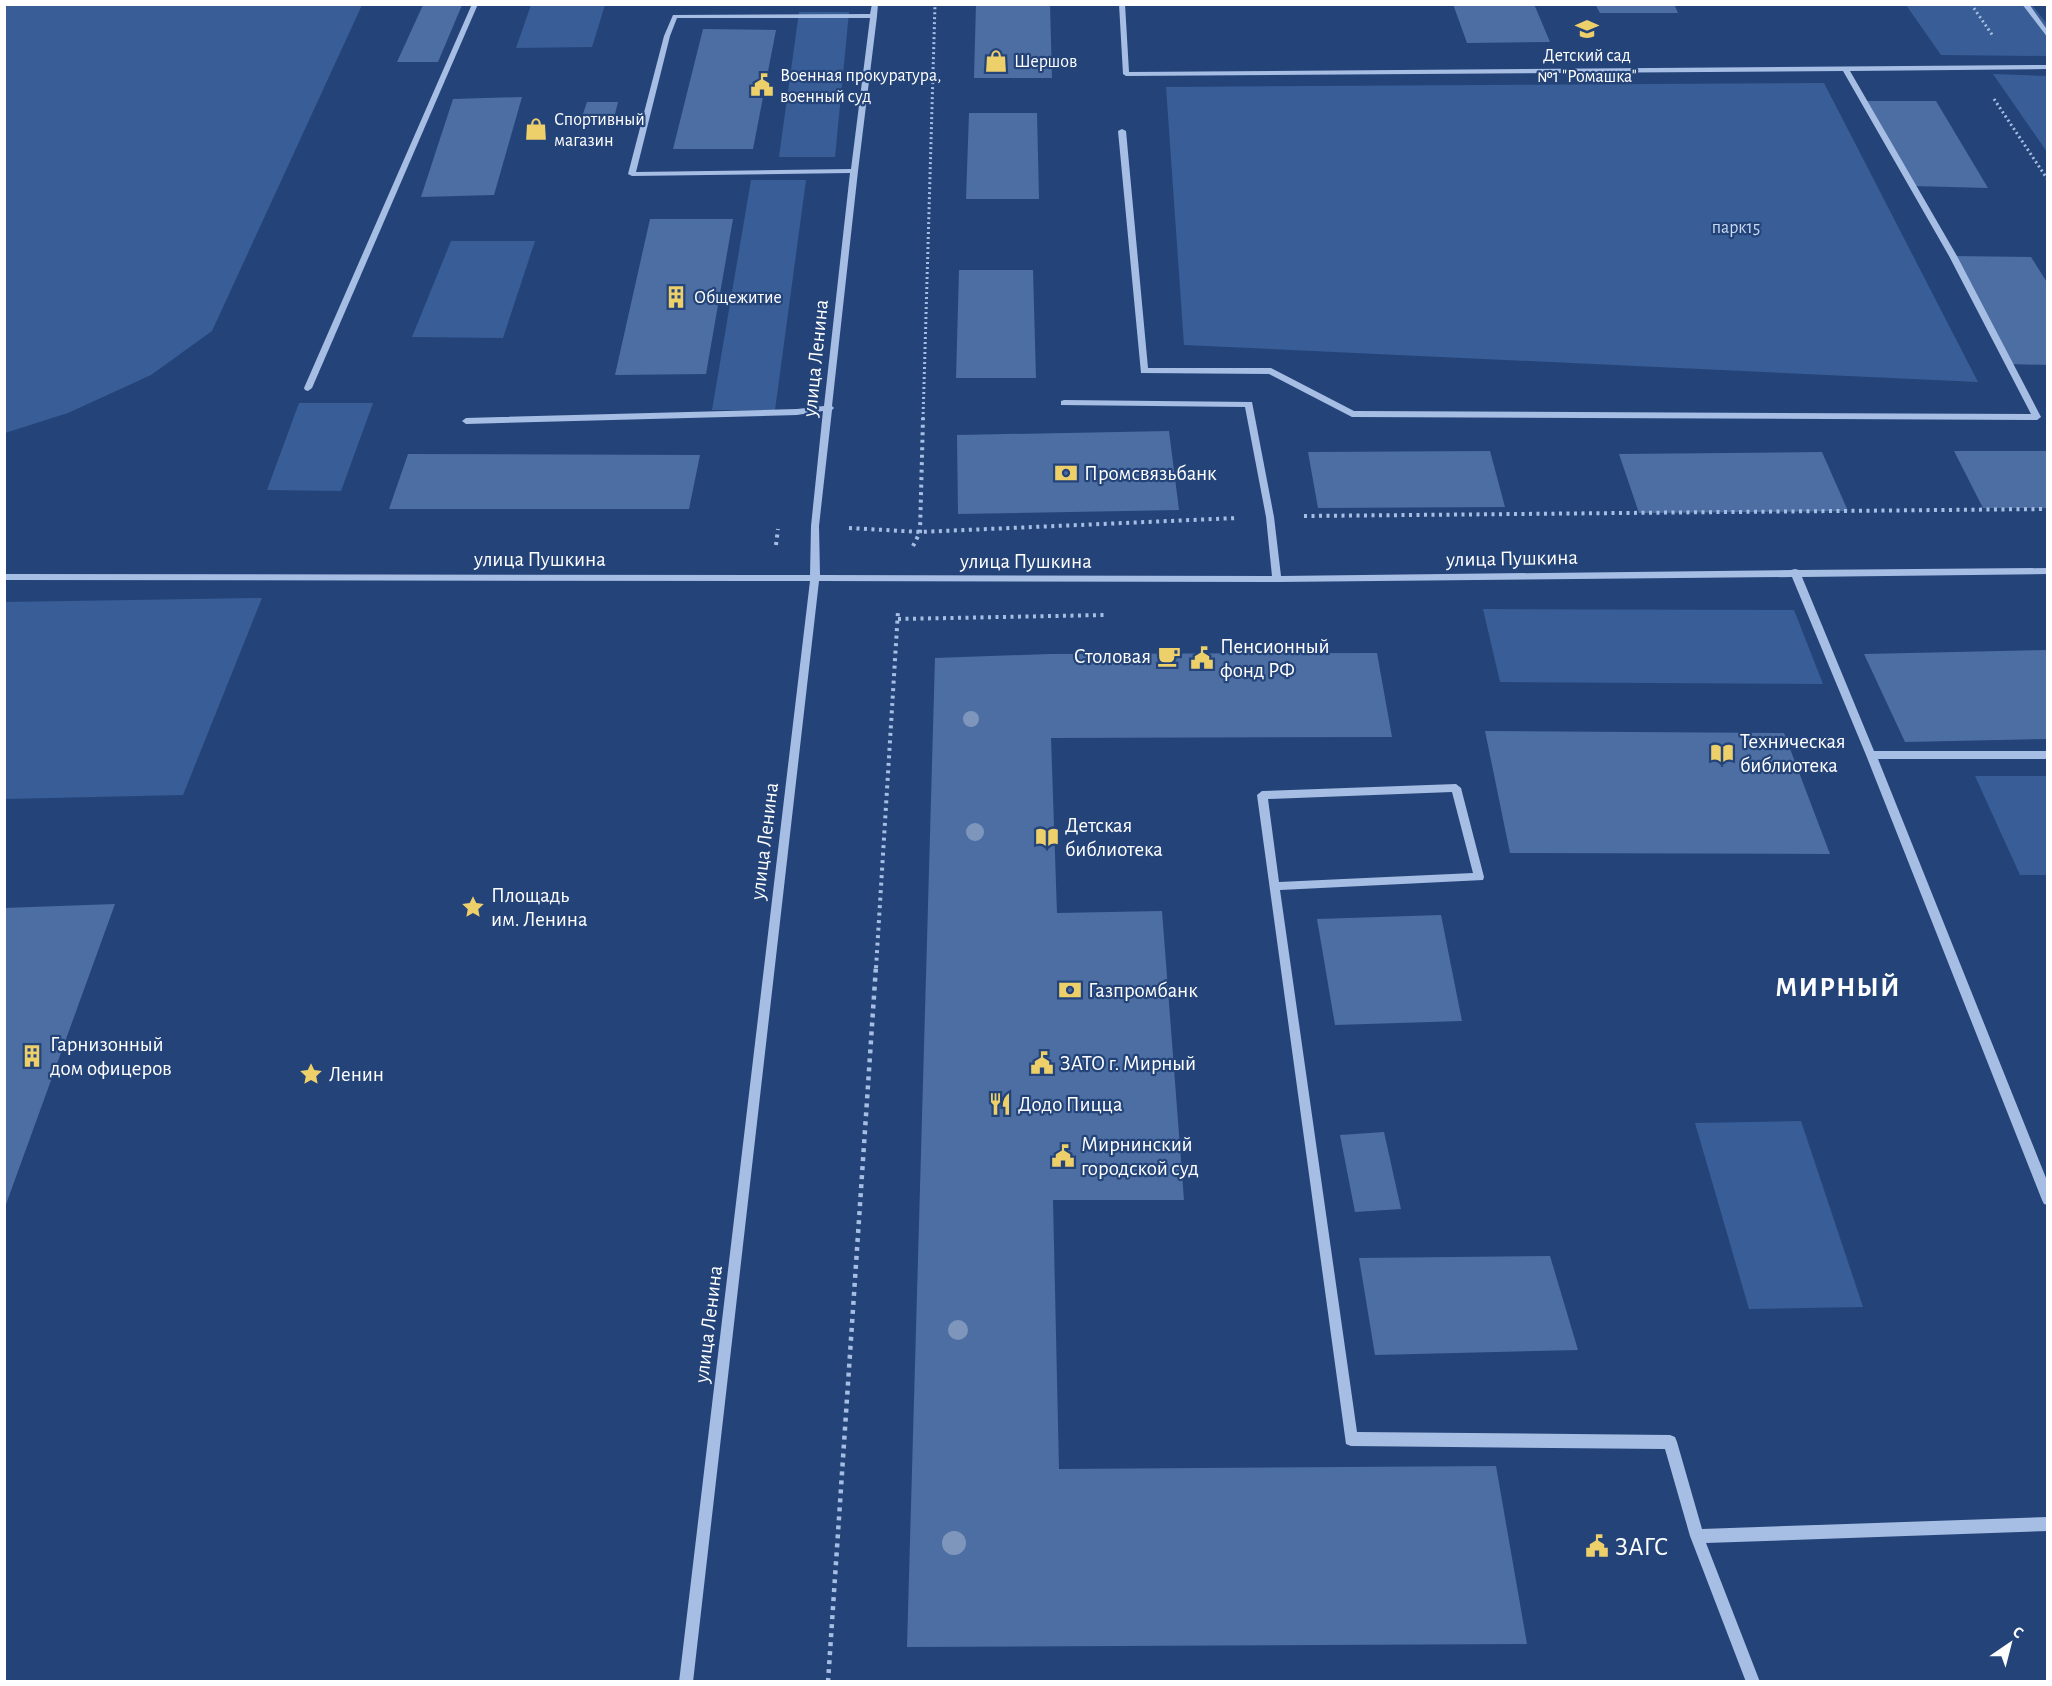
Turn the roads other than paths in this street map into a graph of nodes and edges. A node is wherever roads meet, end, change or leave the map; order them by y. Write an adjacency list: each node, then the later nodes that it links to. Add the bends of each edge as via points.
1 (475, 4): 11 (street)
2 (875, 4): 5 (street, улица Ленина)
3 (1122, 4): 8 (street, via 1125,74)
4 (2025, 4): 6 (street)
5 (874, 15): 10 (street, улица Ленина); 10 (street, via 675,16 632,174)
6 (2048, 36)
7 (2048, 67): 8 (street)
8 (1845, 68): 9 (street, via 1953,256 2037,417 1352,414 1272,371 1144,371)
9 (1122, 131)
10 (854, 171): 13 (street, улица Ленина)
11 (308, 388)
12 (1064, 403): 19 (street, via 1250,404)
13 (830, 408): 14 (street); 18 (street, улица Ленина, via 815,526)
14 (466, 421)
15 (2048, 571): 16 (street, улица Пушкина)
16 (1795, 572): 19 (street, улица Пушкина); 20 (street)
17 (4, 577): 18 (street, улица Пушкина)
18 (815, 579): 19 (street, улица Пушкина); 26 (street, улица Ленина)
19 (1277, 579)
20 (1872, 755): 21 (street); 23 (street)
21 (2048, 755)
22 (1275, 886): 22 (street, via 1479,877 1456,788 1262,795); 25 (street, via 1351,1439 1670,1443)
23 (2048, 1200)
24 (2048, 1524): 25 (street)
25 (1697, 1536): 27 (street)
26 (686, 1682)
27 (1753, 1682)

